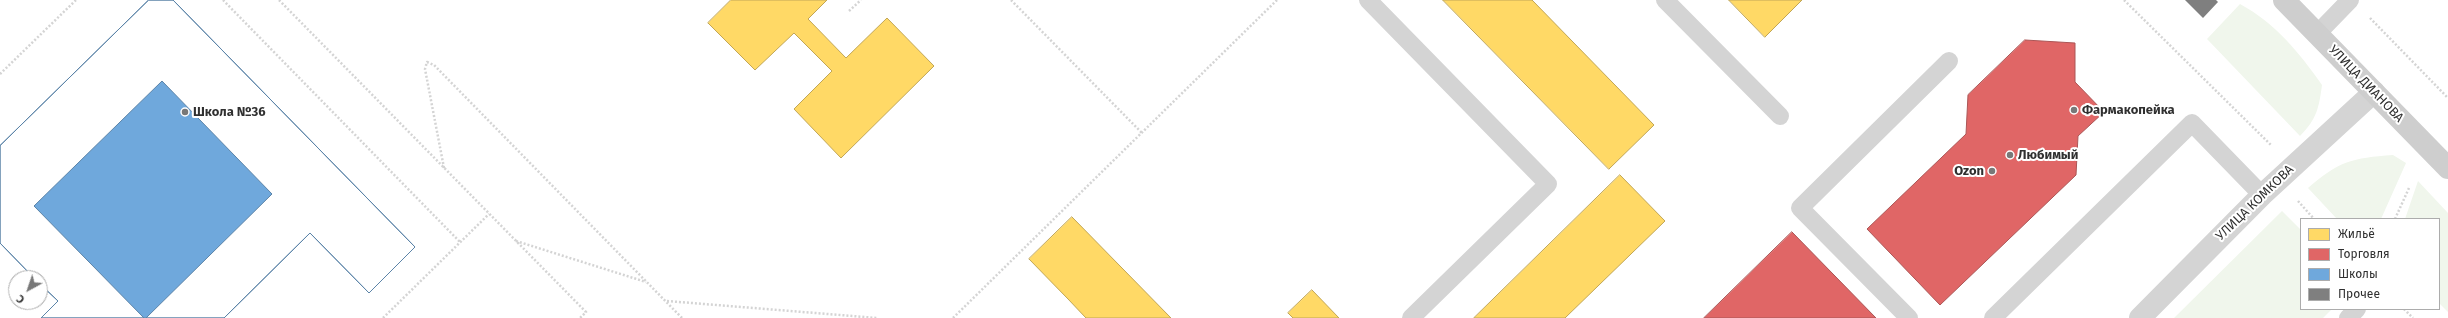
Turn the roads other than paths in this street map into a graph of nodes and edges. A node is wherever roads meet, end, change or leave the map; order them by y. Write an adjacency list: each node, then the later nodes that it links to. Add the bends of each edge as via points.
1 (1368, 0): 12 (lane, via 1548,184)
2 (1666, 0): 8 (lane)
3 (2284, 0): 5 (main road, УЛИЦА ДИАНОВА)
4 (2350, 0): 5 (lane)
5 (2317, 34): 7 (main road, УЛИЦА ДИАНОВА)
6 (1950, 61): 13 (lane, via 1800,208)
7 (2374, 92): 9 (main road, УЛИЦА ДИАНОВА); 10 (street, УЛИЦА КОМКОВА)
8 (1780, 116)
9 (2448, 168)
10 (2262, 195): 14 (lane, via 2192,123); 15 (street, УЛИЦА КОМКОВА)
11 (2356, 310): 16 (lane)
12 (1411, 318)
13 (1909, 318)
14 (1994, 318)
15 (2140, 318)
16 (2348, 318)

